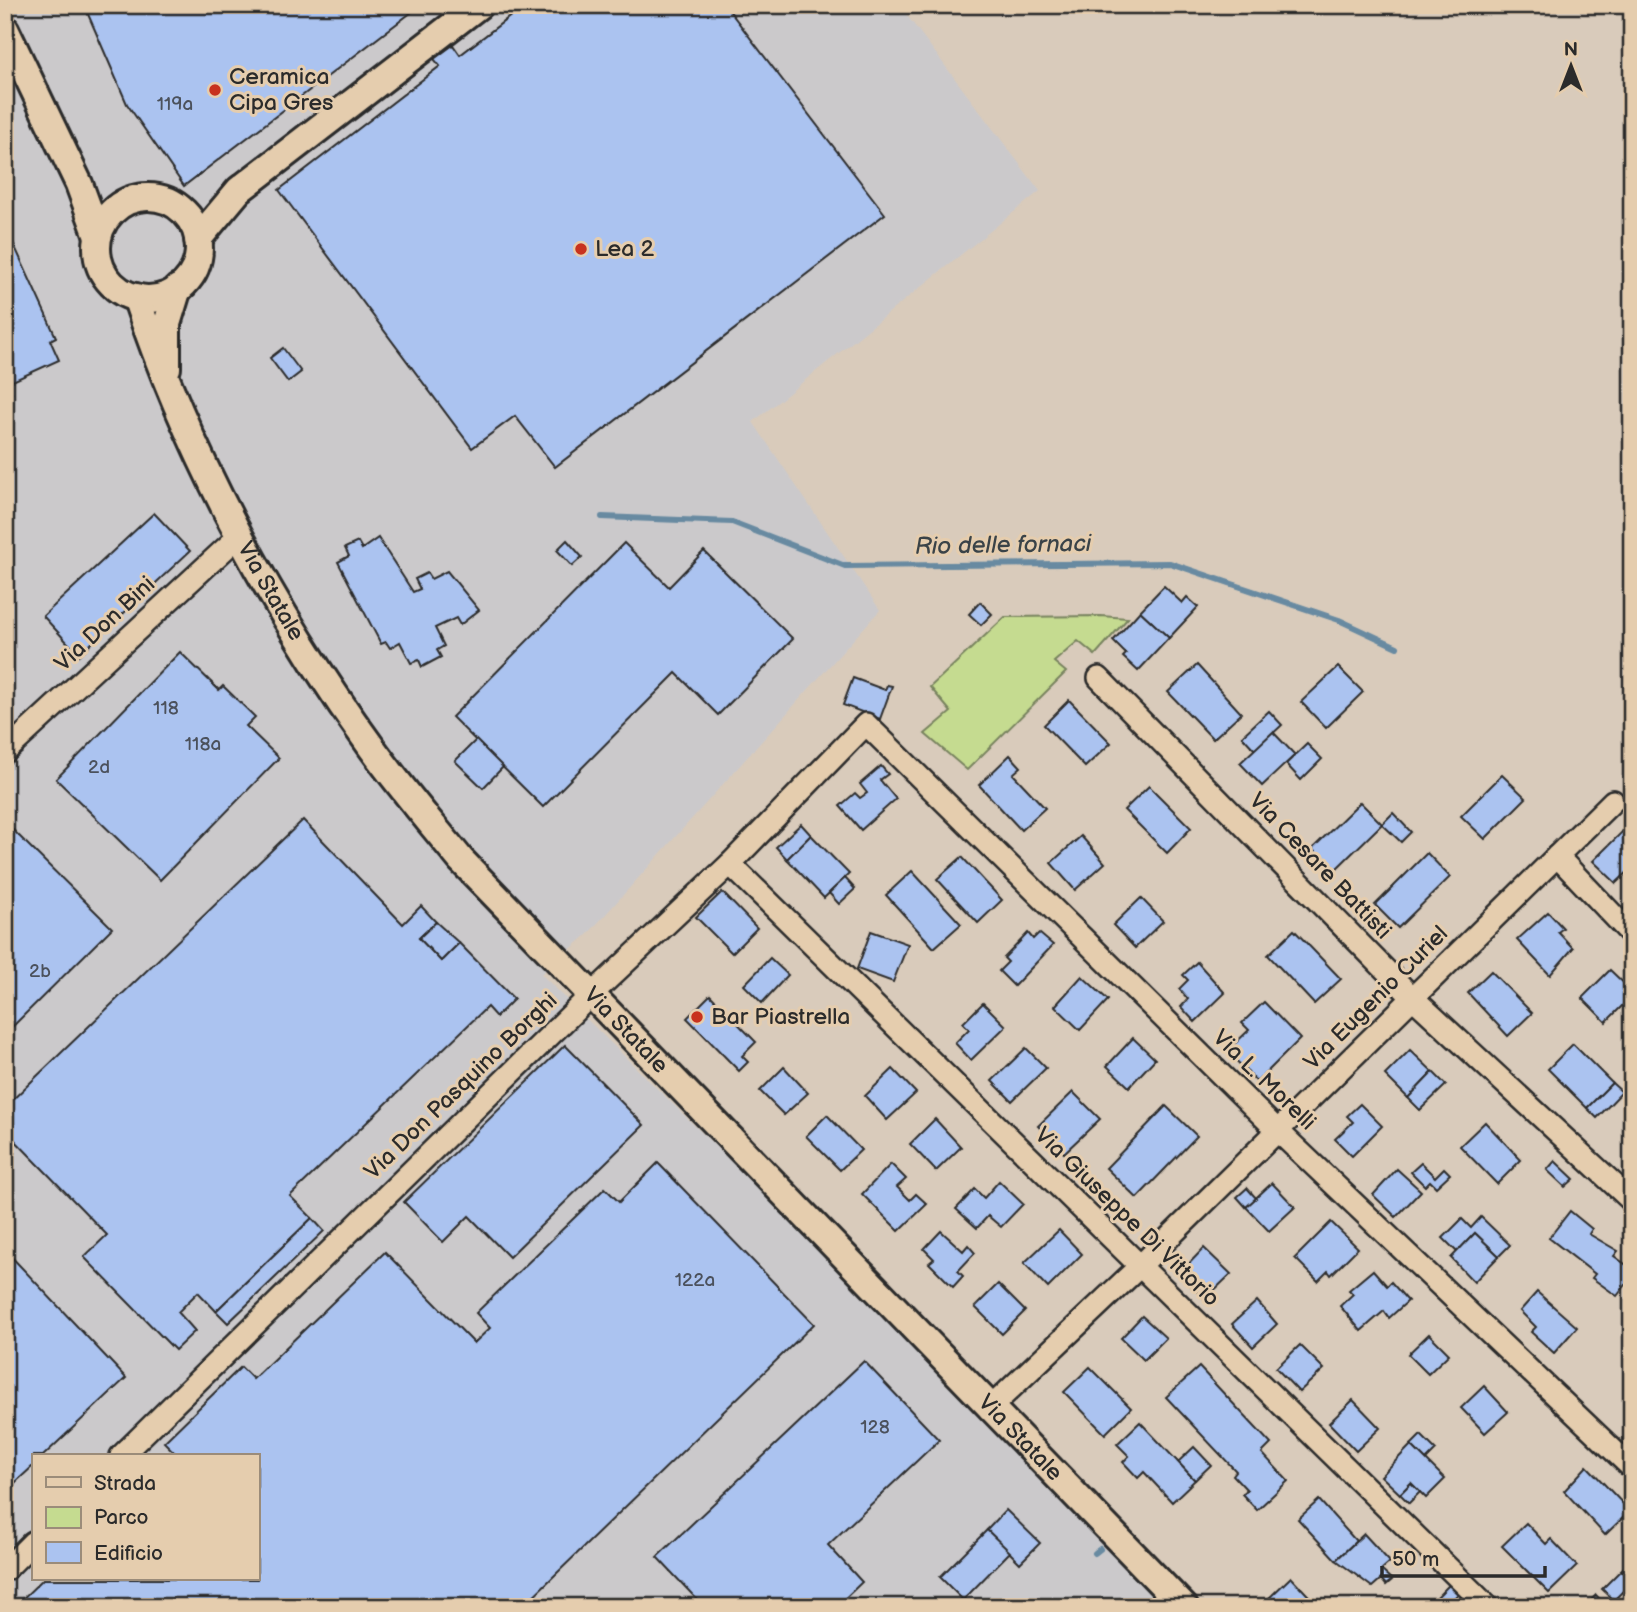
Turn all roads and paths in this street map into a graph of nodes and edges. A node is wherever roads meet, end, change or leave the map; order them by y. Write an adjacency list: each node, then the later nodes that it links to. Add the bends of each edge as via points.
1 (479, 5): 4 (main road)
2 (5, 29): 3 (main road)
3 (79, 184): 5 (main road); 7 (main road)
4 (239, 190): 6 (main road); 8 (main road)
5 (125, 202): 6 (main road, via 153,197); 7 (main road, via 108,216)
6 (179, 208): 8 (main road)
7 (98, 236): 10 (main road, via 104,274 121,292)
8 (198, 239): 9 (main road, Via Statale, via 195,267)
9 (178, 288): 10 (main road, via 150,299); 11 (main road, Via Statale, via 167,324)
10 (136, 297): 11 (main road, Via Statale)
11 (167, 380): 12 (main road, Via Statale)
12 (240, 535): 15 (street, Via Don Bini); 20 (main road, Via Statale, via 281,612 372,748 461,860)
13 (1099, 678): 21 (street, Via Cesare Battisti)
14 (866, 724): 18 (street, Via Don Pasquino Borghi); 22 (street, Via L. Morelli)
15 (5, 752)
16 (1613, 801): 17 (street, Via Eugenio Curiel)
17 (1557, 856): 19 (street); 21 (street, Via Eugenio Curiel)
18 (730, 864): 20 (street, Via Don Pasquino Borghi); 24 (street, Via Giuseppe Di Vittorio)
19 (1632, 935)
20 (591, 995): 25 (main road, Via Statale); 26 (street, Via Don Pasquino Borghi)
21 (1413, 998): 22 (street, Via Eugenio Curiel); 23 (street, Via Cesare Battisti)
22 (1278, 1131): 24 (street, Via Eugenio Curiel); 27 (street, Via L. Morelli)
23 (1632, 1201)
24 (1140, 1266): 25 (street, Via Eugenio Curiel); 31 (street, Via Giuseppe Di Vittorio)
25 (989, 1409): 30 (main road, Via Statale)
26 (123, 1454)
27 (1632, 1468)
28 (32, 1543): 29 (street)
29 (5, 1570)
30 (1184, 1607)
31 (1488, 1607)

